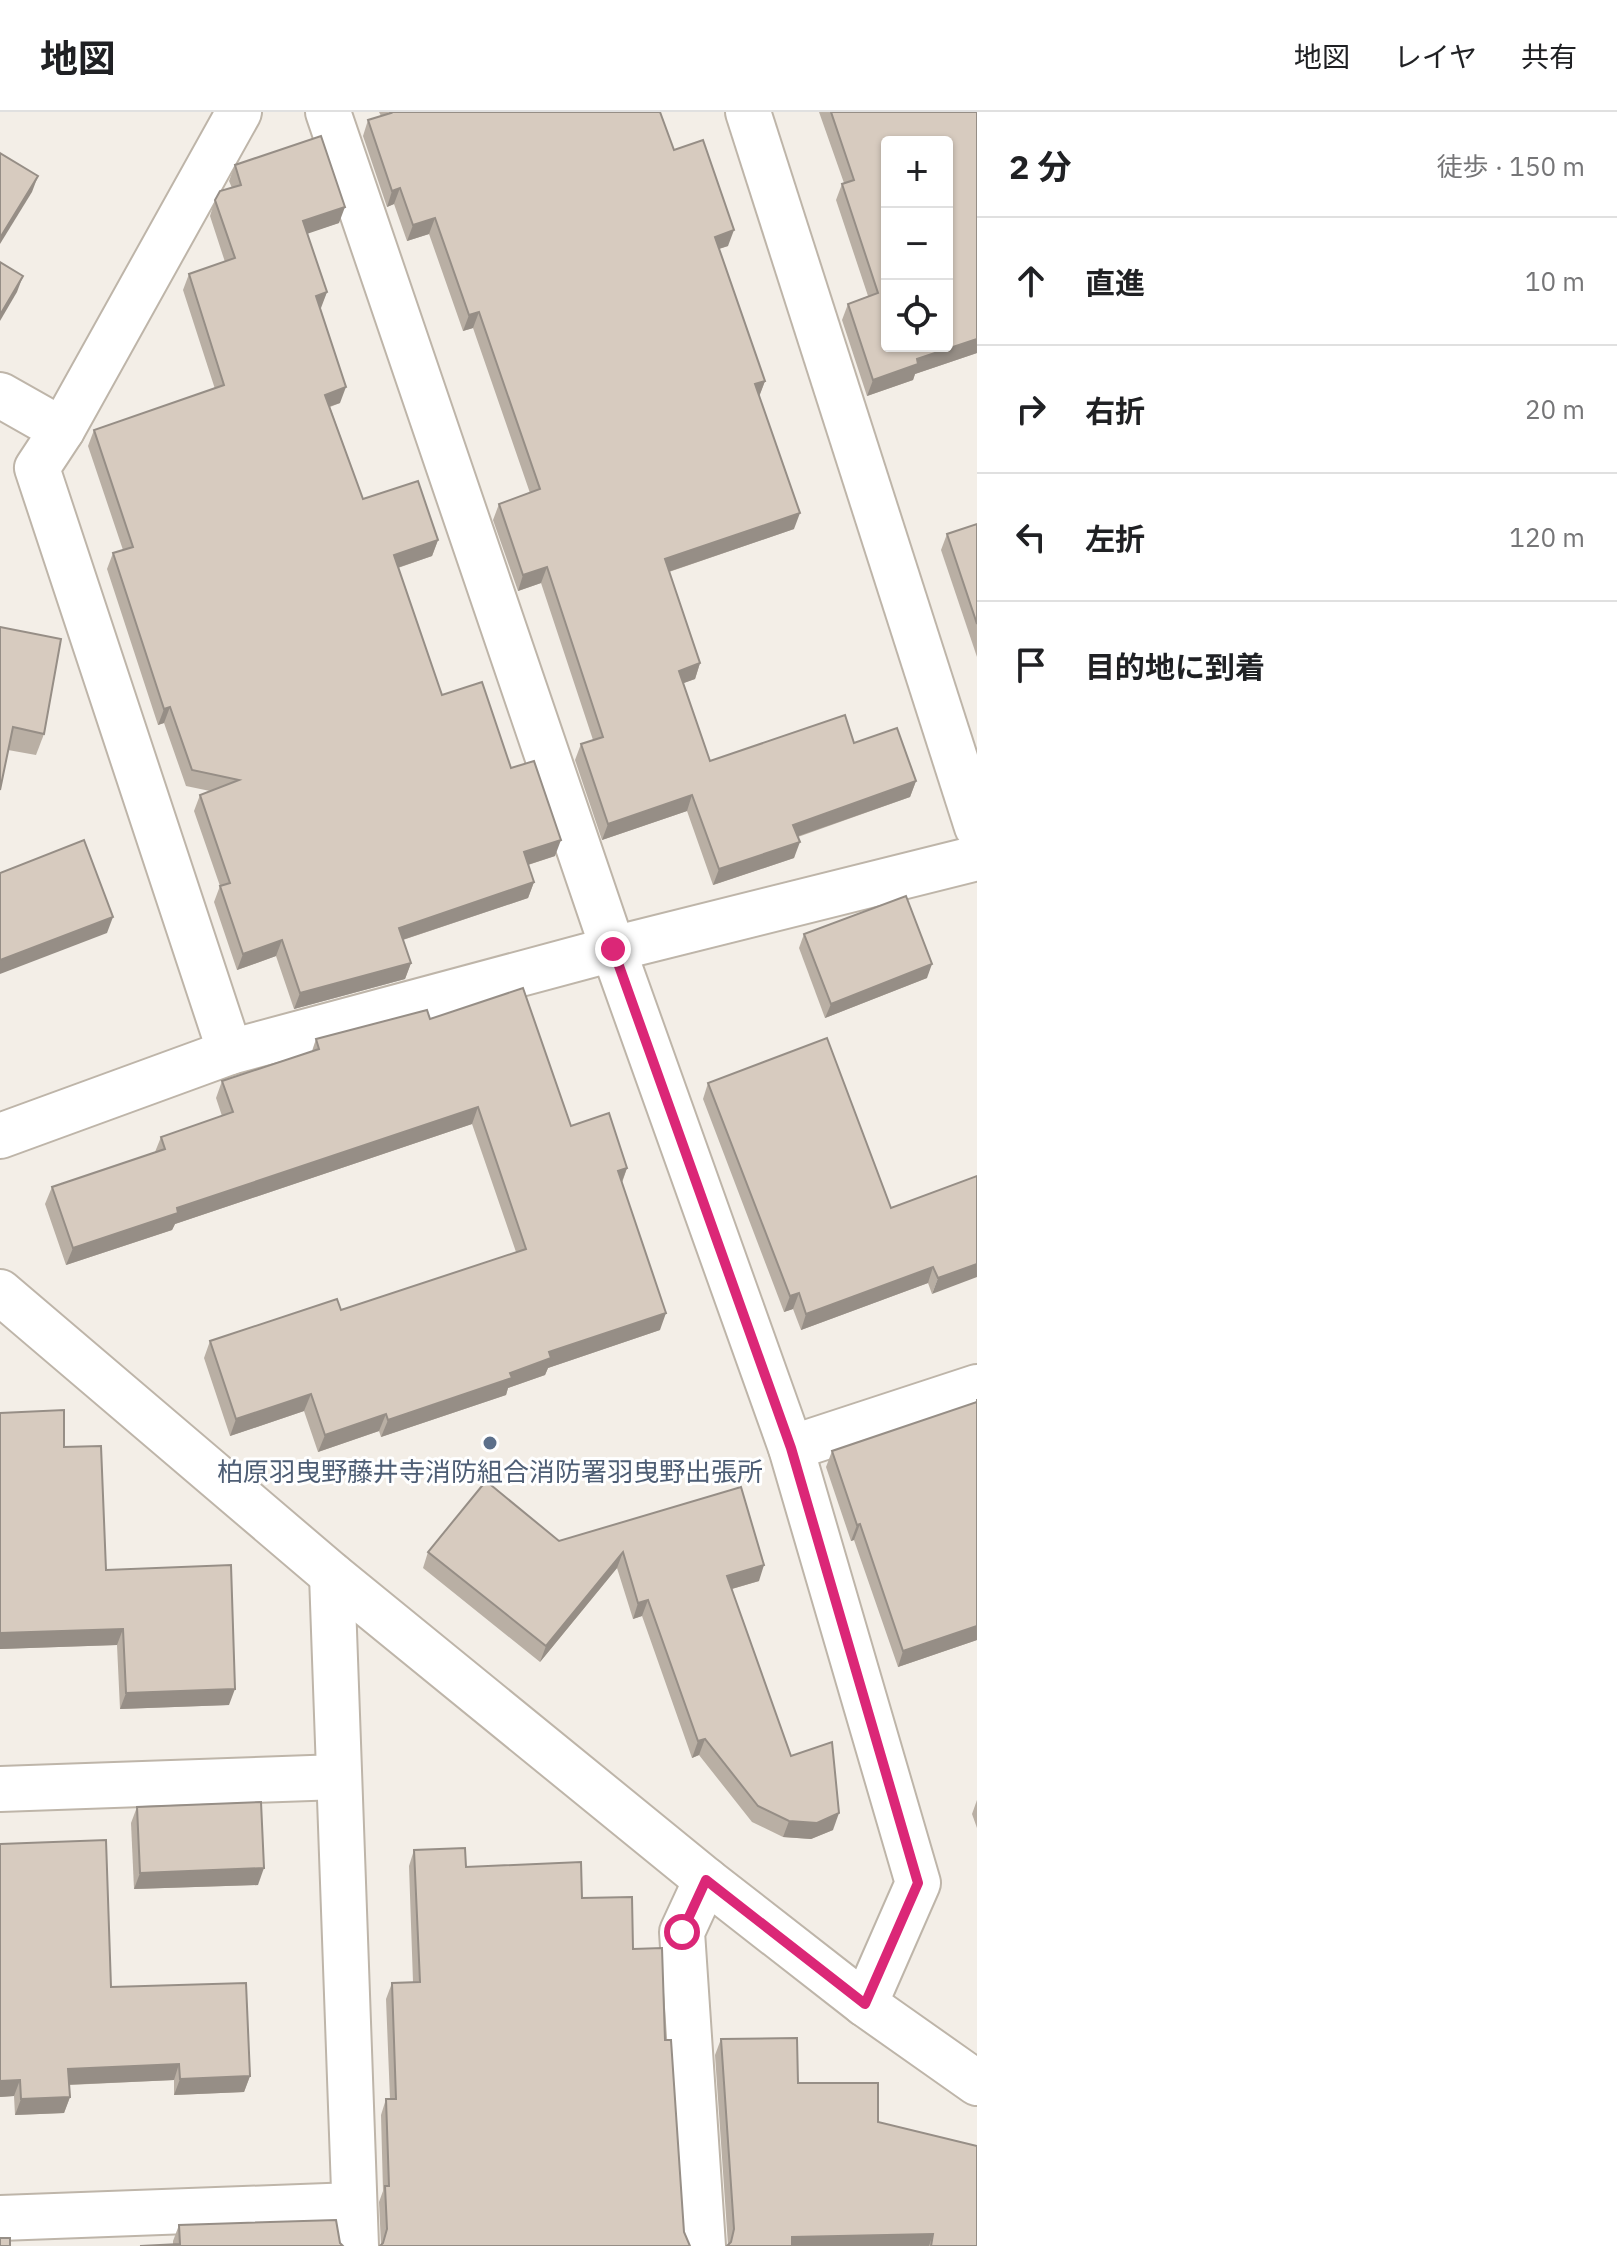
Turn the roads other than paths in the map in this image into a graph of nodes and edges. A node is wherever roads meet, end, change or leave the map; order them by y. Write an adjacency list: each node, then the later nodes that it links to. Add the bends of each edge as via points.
1 (328, 112): 8 (street)
2 (748, 112): 6 (street)
3 (233, 115): 5 (street)
4 (4, 407): 5 (street)
5 (62, 430): 9 (street, via 37,468)
6 (977, 827)
7 (977, 858): 8 (street)
8 (613, 949): 9 (street); 13 (street)
9 (230, 1052): 10 (street)
10 (0, 1136)
11 (0, 1292): 14 (street)
12 (977, 1387): 13 (street)
13 (791, 1448): 18 (street, via 918,1883)
14 (332, 1575): 15 (street); 17 (street)
15 (339, 1777): 16 (street); 21 (street)
16 (0, 1789)
17 (706, 1880): 18 (street); 22 (street, via 682,1932)
18 (865, 2004): 19 (street)
19 (977, 2083)
20 (0, 2218): 21 (street)
21 (355, 2226)
22 (703, 2246)

